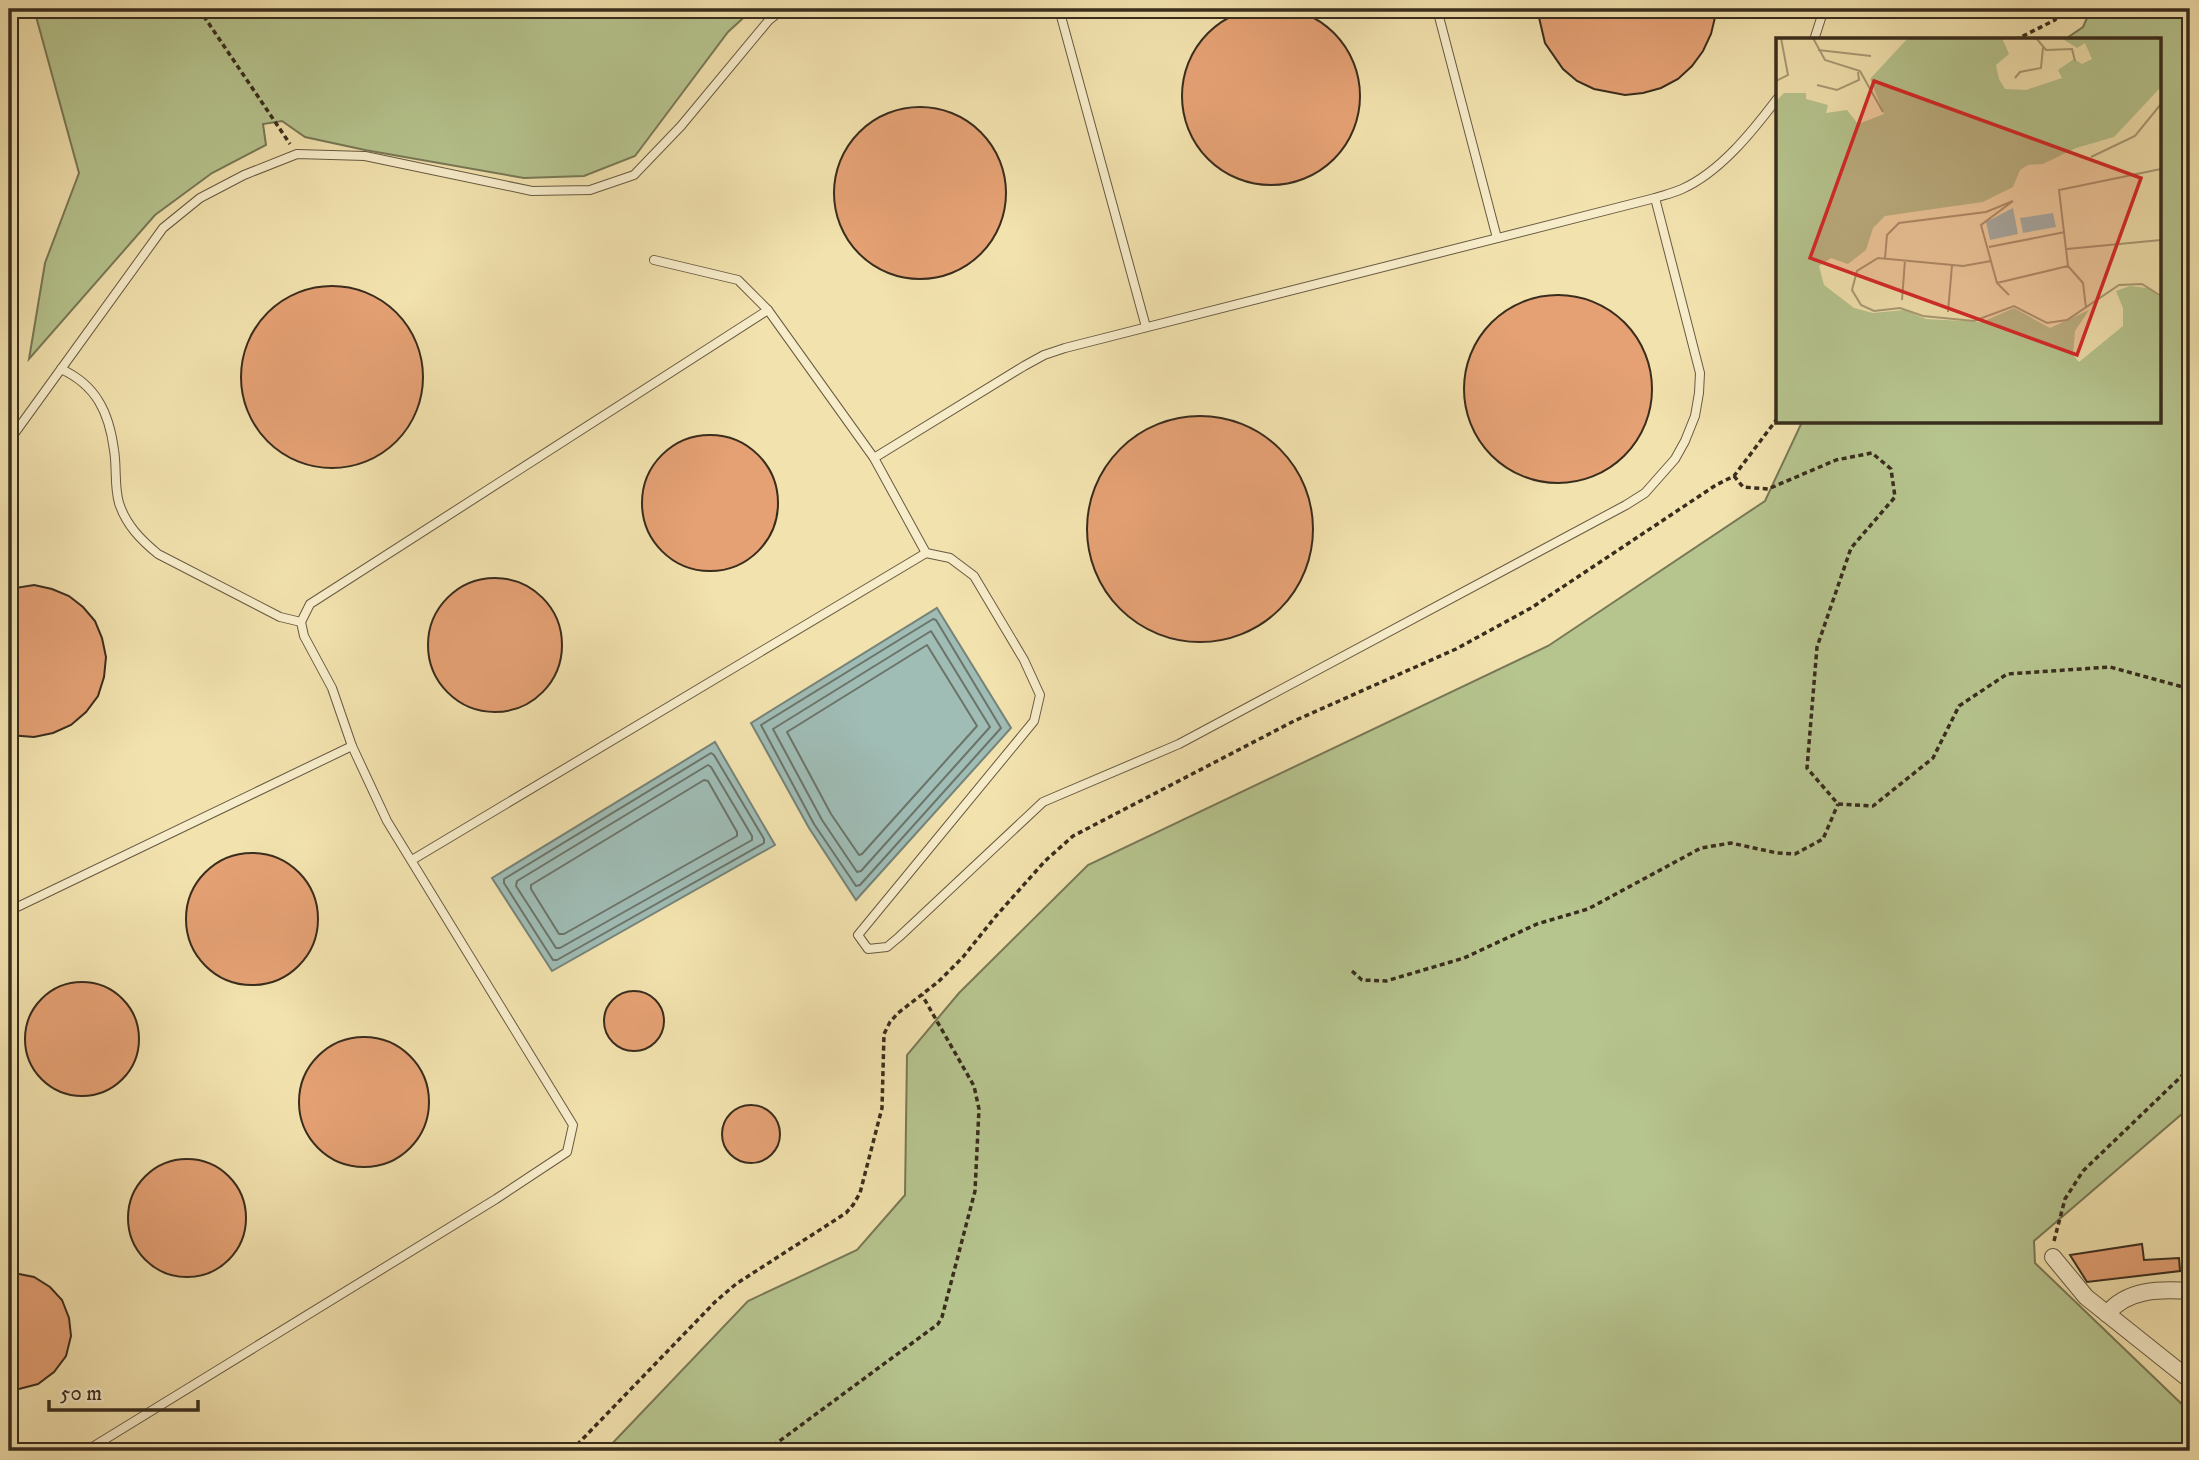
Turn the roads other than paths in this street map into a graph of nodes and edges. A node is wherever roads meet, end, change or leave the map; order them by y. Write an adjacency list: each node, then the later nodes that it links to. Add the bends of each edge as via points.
1 (783, 9): 12 (lane, via 634,175 590,190 532,191 365,156 297,154 244,175 200,198 163,228)
2 (1059, 9): 11 (lane)
3 (1437, 9): 8 (lane)
4 (1824, 9): 5 (lane)
5 (1815, 38)
6 (1776, 100): 7 (lane, via 1711,170 1682,189)
7 (1656, 198): 8 (lane); 15 (lane, via 1700,373 1695,416 1685,441 1645,493 1179,744 1043,802 899,937 887,947 868,950 858,935 1034,721 1040,695 974,576 950,558)
8 (1497, 238): 11 (lane)
9 (654, 260): 10 (lane, via 738,280)
10 (768, 310): 14 (lane); 16 (lane, via 310,604)
11 (1146, 327): 14 (lane, via 1044,355)
12 (61, 369): 13 (lane); 16 (lane, via 78,377 98,399 114,449 119,504 143,541 158,554 280,617)
13 (9, 441)
14 (874, 458): 15 (lane)
15 (926, 553): 18 (lane)
16 (301, 622): 17 (lane, via 332,688)
17 (352, 746): 18 (lane, via 387,821); 19 (lane)
18 (412, 860): 24 (lane, via 573,1125 567,1152)
19 (9, 911)
20 (2053, 1257): 22 (street)
21 (2190, 1291): 22 (street, via 2137,1293)
22 (2106, 1314): 23 (street)
23 (2190, 1380)
24 (86, 1451)

